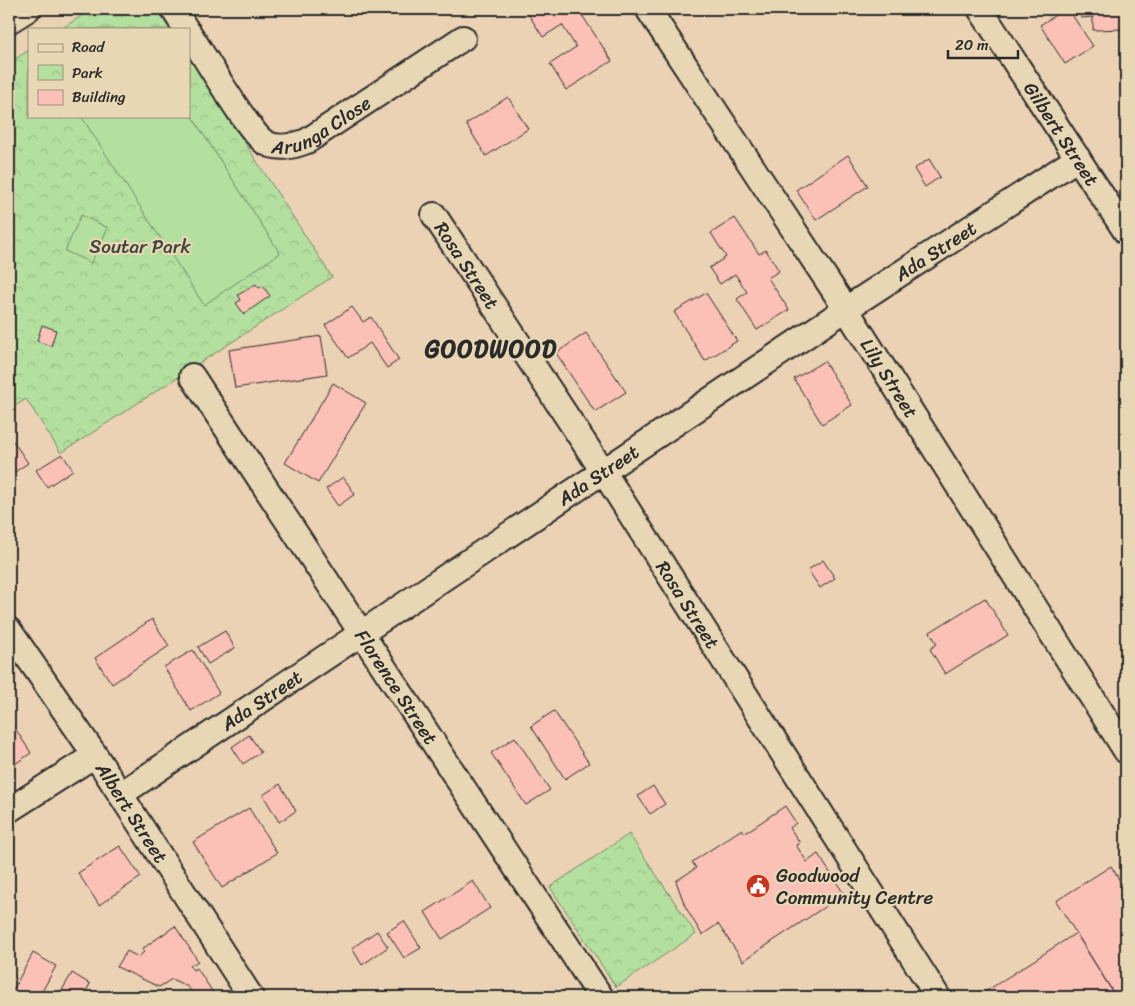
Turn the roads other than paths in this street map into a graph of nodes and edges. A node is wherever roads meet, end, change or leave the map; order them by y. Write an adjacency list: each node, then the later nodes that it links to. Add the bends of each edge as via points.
1 (28, 9): 5 (street)
2 (173, 9): 6 (street)
3 (648, 9): 12 (street, Lily Street)
4 (980, 9): 9 (street, Gilbert Street)
5 (9, 22)
6 (185, 28)
7 (190, 35): 8 (street, Arunga Close, via 252,129 265,143 280,147 307,142)
8 (462, 38)
9 (1078, 158): 11 (street, Gilbert Street); 12 (street, Ada Street)
10 (434, 215): 14 (street, Rosa Street)
11 (1126, 232)
12 (846, 309): 14 (street, Ada Street); 17 (street, Lily Street)
13 (192, 376): 16 (street, Florence Street)
14 (603, 471): 16 (street, Ada Street); 23 (street, Rosa Street)
15 (9, 630): 18 (street, Albert Street)
16 (362, 633): 19 (street, Ada Street); 22 (street, Florence Street)
17 (1126, 751)
18 (94, 755): 19 (street, Albert Street); 20 (street)
19 (120, 794): 21 (street, Albert Street)
20 (9, 810)
21 (251, 997)
22 (601, 997)
23 (938, 997)

